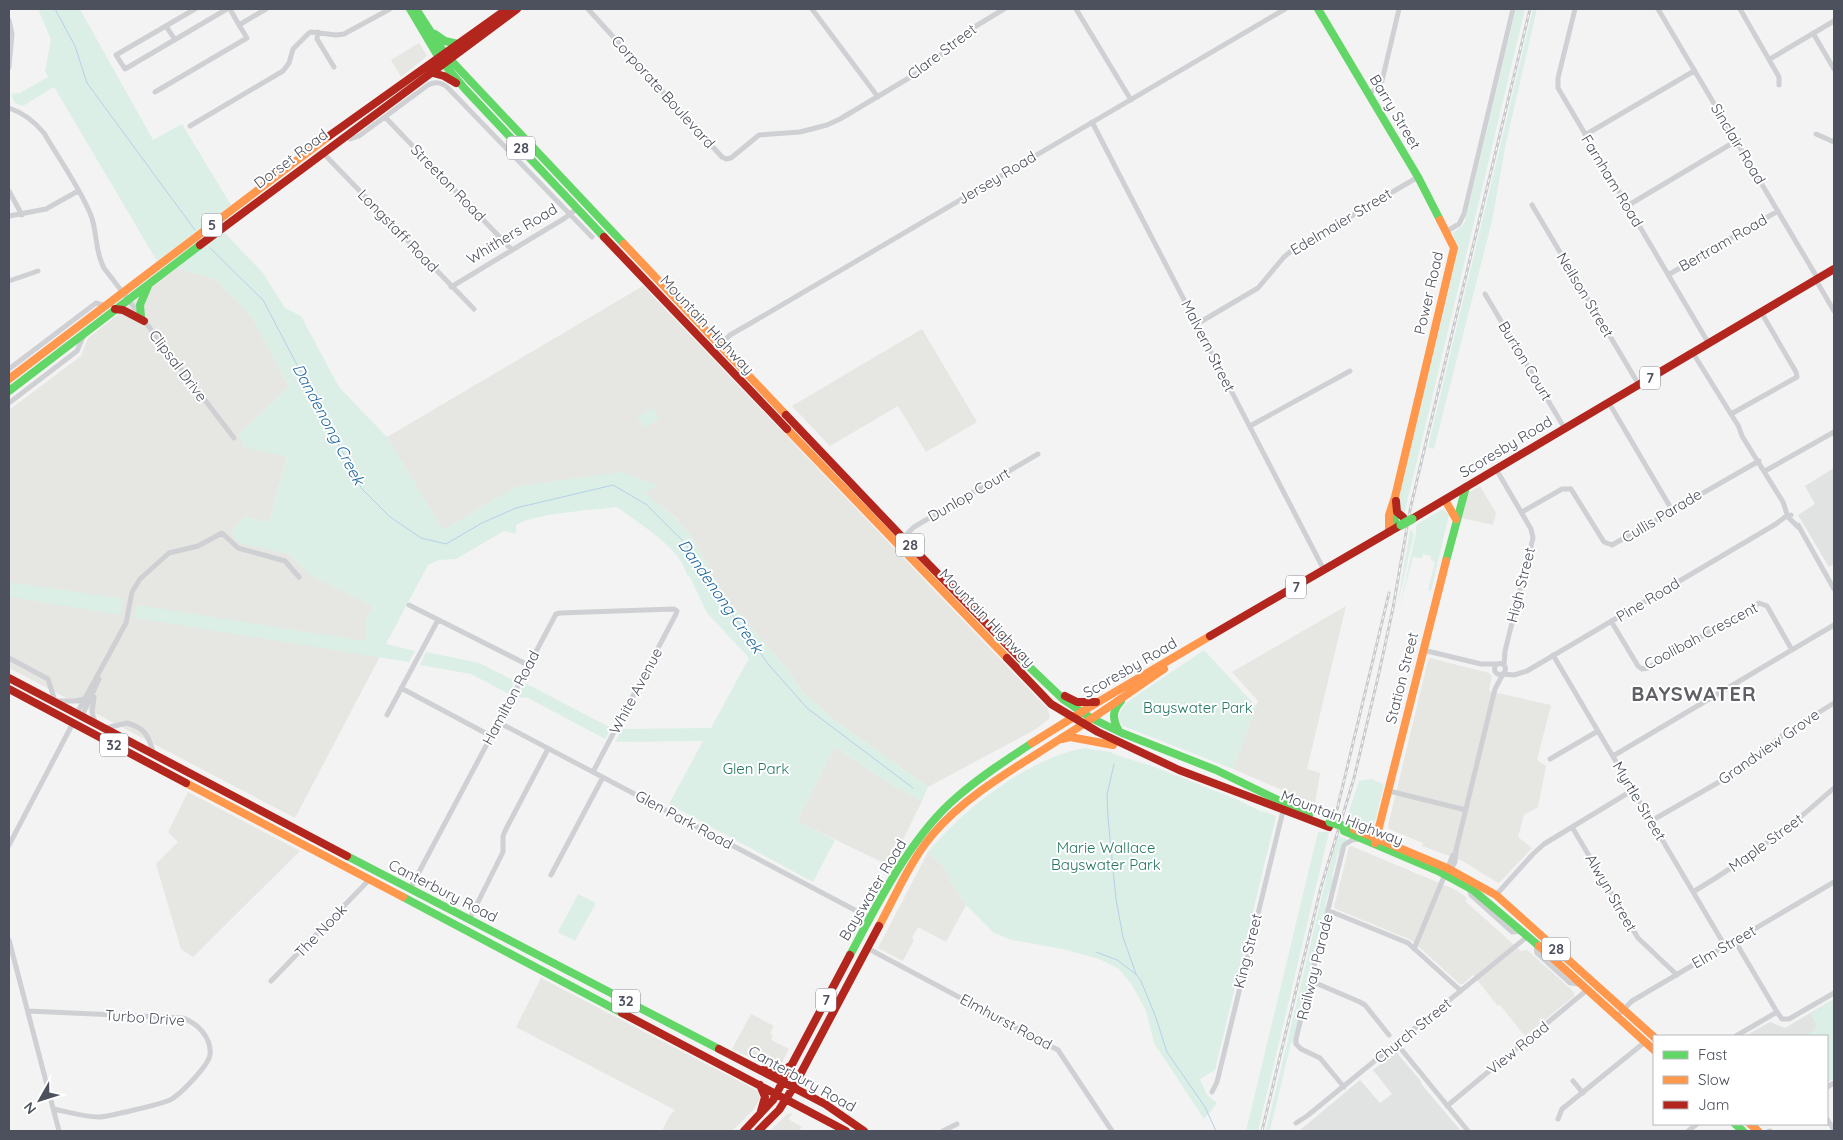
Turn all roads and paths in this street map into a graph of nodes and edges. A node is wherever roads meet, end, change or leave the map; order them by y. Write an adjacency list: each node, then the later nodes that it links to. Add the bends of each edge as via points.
1 (195, 9): 23 (street)
2 (228, 9): 22 (street); 27 (street)
3 (266, 9): 22 (street)
4 (390, 9): 25 (street, via 344,34)
5 (410, 9): 31 (main road, Mountain Highway / 28)
6 (416, 9): 24 (main road, Mountain Highway / 28)
7 (507, 9): 29 (main road, Dorset Road / 5)
8 (517, 9): 28 (main road, Dorset Road / 5)
9 (588, 9): 46 (street, Corporate Boulevard, via 726,159 759,134 786,134 815,128)
10 (812, 9): 43 (street)
11 (1004, 9): 43 (street, Clare Street, via 971,29 924,69)
12 (1076, 9): 44 (street)
13 (1285, 9): 44 (street, Jersey Road)
14 (1318, 9): 42 (main road, Barry Street)
15 (1399, 9): 42 (street, via 1382,80)
16 (1513, 9): 67 (street, Power Road, via 1464,214 1459,224)
17 (1574, 9): 51 (street, Farnham Road, via 1557,83)
18 (1658, 9): 36 (street, Sinclair Road)
19 (1740, 9): 32 (street)
20 (9, 20): 30 (street, via 12,34)
21 (1834, 21): 26 (street)
22 (239, 25): 41 (street, via 247,38)
23 (166, 26): 27 (street); 27 (street, via 116,55 124,69)
24 (429, 29): 29 (main road, via 445,41); 31 (main road, Mountain Highway / 28)
25 (318, 32): 34 (street, via 317,39); 49 (street, via 309,34 296,45 283,71)
26 (1813, 33): 32 (street); 35 (street)
27 (175, 40)
28 (474, 42): 31 (main road, Dorset Road / 5); 38 (main road, via 460,63)
29 (458, 44): 31 (main road, Dorset Road / 5)
30 (9, 54): 33 (street)
31 (445, 59): 37 (main road, Dorset Road / 5); 38 (main road, Mountain Highway / 28); 40 (main road, Mountain Highway / 28); 55 (main road, Dorset Road / 5)
32 (1770, 59): 39 (street, via 1779,77)
33 (9, 66)
34 (334, 67)
35 (1834, 69)
36 (1694, 70): 51 (street); 53 (street, Sinclair Road)
37 (433, 73): 40 (main road); 56 (main road, Dorset Road / 5)
38 (462, 74): 60 (main road, Mountain Highway / 28)
39 (1779, 85)
40 (465, 89): 60 (main road, Mountain Highway / 28)
41 (155, 92)
42 (1368, 94): 57 (main road, Barry Street)
43 (878, 97): 46 (street, Clare Street)
44 (1130, 100): 48 (street, Jersey Road)
45 (9, 108): 58 (street, Clipsal Drive, via 35,122)
46 (853, 112)
47 (385, 117): 52 (street); 65 (street, via 435,82 446,85); 69 (street, Streeton Road)
48 (1092, 122): 86 (street, Malvern Street); 89 (street, Jersey Road, via 730,336)
49 (190, 126)
50 (1816, 134): 54 (street)
51 (1585, 135): 62 (street, Farnham Road)
52 (350, 139)
53 (1736, 141): 62 (street); 63 (street, Sinclair Road)
54 (1834, 142)
55 (317, 145): 56 (main road); 79 (main road, Dorset Road / 5)
56 (324, 153): 75 (main road, Dorset Road / 5); 76 (street, Longstaff Road)
57 (1418, 177): 67 (main road, Barry Street); 86 (street, Edelmaier Street, via 1290,252 1258,288)
58 (78, 191): 64 (street, via 46,209); 79 (street, Clipsal Drive, via 90,213 101,262)
59 (9, 192): 64 (street)
60 (581, 205): 65 (street, Whithers Road); 77 (main road, Mountain Highway / 28); 82 (main road, Mountain Highway / 28)
61 (1532, 205): 94 (street, Neilson Street)
62 (1627, 206): 72 (street, Farnham Road)
63 (1778, 211): 72 (street, Bertram Road); 73 (street, Sinclair Road)
64 (22, 215): 66 (street)
65 (570, 215): 68 (street); 69 (street, Whithers Road)
66 (9, 216)
67 (1446, 231): 109 (main road, Power Road, via 1454,248 1453,256)
68 (592, 237)
69 (512, 250): 76 (street, Whithers Road)
70 (1834, 269): 73 (main road, Scoresby Road / 7)
71 (38, 271): 74 (street)
72 (1668, 276): 88 (street, Farnham Road)
73 (1817, 279): 83 (street, Sinclair Road); 84 (main road, Scoresby Road / 7)
74 (9, 281)
75 (149, 284): 79 (main road, Dorset Road / 5); 85 (main road, via 140,301)
76 (452, 286): 81 (street, Longstaff Road)
77 (670, 291): 82 (main road); 89 (main road, Mountain Highway / 28)
78 (1485, 294): 100 (street, Burton Court)
79 (126, 296): 80 (main road, Dorset Road / 5); 85 (street, Clipsal Drive)
80 (111, 308): 85 (main road, via 126,310); 87 (main road, Dorset Road / 5); 91 (street, Dorset Road, via 96,303); 93 (main road, Dorset Road / 5)
81 (474, 309)
82 (673, 309): 89 (main road, Mountain Highway / 28)
83 (1834, 311)
84 (1761, 312): 88 (main road, Scoresby Road / 7); 98 (street, via 1796,377)
85 (143, 319): 102 (street, Clipsal Drive)
86 (1197, 324): 99 (street, Malvern Street)
87 (84, 334): 95 (main road, Dorset Road / 5); 96 (street, Dorset Road, via 77,351)
88 (1709, 344): 90 (main road, Scoresby Road / 7)
89 (716, 349): 115 (main road, Mountain Highway / 28)
90 (1695, 352): 94 (main road, Scoresby Road / 7); 98 (street)
91 (9, 369)
92 (1350, 371): 99 (street)
93 (9, 379)
94 (1639, 385): 97 (main road, Scoresby Road / 7)
95 (9, 391)
96 (9, 402)
97 (1609, 403): 100 (main road, Scoresby Road / 7); 110 (street)
98 (1732, 415): 104 (street)
99 (1250, 426): 116 (street, Malvern Street)
100 (1565, 428): 105 (main road, Scoresby Road / 7)
101 (1834, 432): 106 (street)
102 (234, 438)
103 (1038, 454): 115 (street, Dunlop Court, via 914,526)
104 (1757, 458): 106 (street); 110 (street, Cullis Parade)
105 (1496, 469): 107 (main road, Scoresby Road / 7); 111 (street, High Street)
106 (1765, 472): 113 (street, via 1788,507)
107 (1466, 487): 108 (main road, Scoresby Road / 7); 112 (main road, Station Street)
108 (1448, 498): 112 (main road); 114 (main road, Scoresby Road / 7)
109 (1394, 501): 114 (main road); 114 (main road, Power Road, via 1389,515)
110 (1672, 510): 111 (street, Cullis Parade, via 1612,545 1604,542 1570,489 1562,489)
111 (1522, 512): 128 (street, High Street, via 1533,538)
112 (1457, 515): 126 (main road, Station Street)
113 (1789, 516): 118 (street, via 1796,521); 122 (street, Pine Road)
114 (1400, 524): 116 (main road, Scoresby Road / 7)
115 (900, 541): 124 (main road, Mountain Highway / 28); 135 (main road, Mountain Highway / 28)
116 (1325, 571): 125 (main road, Scoresby Road / 7)
117 (299, 577): 140 (street, via 285,561 237,548 222,533 198,546 169,553 136,583 126,623)
118 (1834, 589)
119 (410, 605): 121 (street)
120 (677, 611): 133 (street, Hamilton Road, via 674,608 560,613 554,617); 176 (street, White Avenue)
121 (438, 620): 133 (street); 144 (street)
122 (1611, 622): 127 (street, Coolibah Crescent, via 1642,670 1759,603 1767,606); 129 (street, Pine Road)
123 (1834, 625): 127 (street)
124 (1001, 639): 135 (main road, via 1018,662); 137 (main road, Mountain Highway / 28)
125 (1192, 649): 148 (main road, Scoresby Road / 7); 151 (main road, Scoresby Road / 7)
126 (1423, 650): 131 (street); 184 (main road, Station Street)
127 (1792, 650): 172 (street)
128 (1505, 651): 132 (street, High Street); 134 (street, High Street)
129 (1553, 655): 138 (street, Pine Road); 166 (street, Myrtle Street)
130 (9, 658): 150 (street, via 48,679)
131 (1481, 664): 132 (street); 136 (street)
132 (1497, 664): 134 (street); 136 (street)
133 (528, 665): 159 (street, Hamilton Road)
134 (1505, 666): 138 (street); 139 (street)
135 (1016, 668): 141 (main road, Mountain Highway / 28)
136 (1495, 672): 139 (street); 146 (street)
137 (1036, 673): 141 (main road); 143 (main road, Mountain Highway / 28)
138 (1518, 673): 139 (street, Pine Road)
139 (1503, 674): 146 (street)
140 (99, 676): 147 (street); 149 (street)
141 (1025, 677): 153 (main road, Mountain Highway / 28)
142 (9, 678): 150 (main road, Canterbury Road / 32)
143 (1047, 684): 151 (main road, via 1077,702); 154 (main road, Mountain Highway / 28)
144 (401, 688): 156 (street); 167 (street)
145 (9, 689): 160 (main road, Canterbury Road / 32)
146 (1495, 689): 187 (street)
147 (94, 691): 155 (street); 161 (street, via 92,712)
148 (1126, 695): 158 (main road, Scoresby Road / 7); 165 (main road, via 1112,714)
149 (85, 699): 150 (street); 155 (street)
150 (55, 701): 155 (main road, Canterbury Road / 32)
151 (1099, 702): 154 (main road, Scoresby Road / 7)
152 (1834, 703): 189 (street, Grandview Grove, via 1779,737 1750,764)
153 (1051, 704): 157 (main road, Mountain Highway / 28); 164 (main road, via 1059,719)
154 (1081, 712): 157 (main road, Bayswater Road / 7); 158 (main road, Mountain Highway / 28)
155 (80, 714): 160 (main road); 161 (main road, Canterbury Road / 32)
156 (387, 715)
157 (1072, 718): 162 (main road, Mountain Highway / 28); 164 (main road, Bayswater Road / 7)
158 (1091, 718): 162 (main road, Bayswater Road / 7); 165 (main road, Mountain Highway / 28)
159 (498, 722): 167 (street, Hamilton Road); 170 (street, Glen Park Road)
160 (74, 723): 185 (main road, Canterbury Road / 32); 196 (street)
161 (96, 723): 163 (main road, Canterbury Road / 32)
162 (1082, 725): 168 (main road, Bayswater Road / 7); 169 (main road, Mountain Highway / 28)
163 (105, 728): 171 (main road, Canterbury Road / 32); 171 (street, via 128,722 145,731)
164 (1052, 731): 177 (main road, Bayswater Road / 7)
165 (1119, 731): 173 (main road, Mountain Highway / 28)
166 (1598, 731): 172 (street, Myrtle Street); 174 (street)
167 (491, 736): 201 (street, Hamilton Road)
168 (1061, 739): 169 (main road, via 1075,738); 180 (main road, Bayswater Road / 7)
169 (1126, 748): 175 (main road, Mountain Highway / 28)
170 (548, 749): 176 (street, Glen Park Road); 206 (street, via 506,829 503,852)
171 (154, 754): 183 (main road, Canterbury Road / 32)
172 (1613, 756): 182 (street, Myrtle Street)
173 (1184, 757): 175 (main road); 179 (main road, Mountain Highway / 28)
174 (1550, 759)
175 (1179, 770): 186 (main road, Mountain Highway / 28)
176 (593, 772): 178 (street, Glen Park Road)
177 (983, 776): 180 (main road); 188 (main road, Bayswater Road / 7, via 956,798)
178 (603, 777): 198 (street); 205 (street, Glen Park Road)
179 (1243, 782): 186 (main road, via 1284,806); 190 (main road, Mountain Highway / 28)
180 (990, 786): 188 (main road, Bayswater Road / 7)
181 (1834, 788): 202 (street, Maple Street, via 1766,843)
182 (1633, 790): 189 (street, Myrtle Street); 191 (street)
183 (225, 791): 185 (main road); 201 (main road, Canterbury Road / 32)
184 (1389, 791): 187 (street); 195 (main road, Station Street)
185 (223, 802): 199 (main road, Canterbury Road / 32)
186 (1283, 810): 190 (main road, Mountain Highway / 28); 244 (street, King Street)
187 (1466, 810): 197 (street)
188 (944, 817): 193 (main road, Bayswater Road / 7)
189 (1651, 821): 202 (street, Myrtle Street)
190 (1330, 824): 192 (main road, Mountain Highway / 28)
191 (1572, 827): 203 (street, via 1539,848); 218 (street, Alwyn Street, via 1638,938)
192 (1345, 829): 194 (main road, Mountain Highway / 28); 195 (main road, Mountain Highway / 28)
193 (932, 830): 205 (main road, Bayswater Road / 7, via 899,868); 207 (main road, Bayswater Road / 7)
194 (1362, 838): 195 (main road, Mountain Highway / 28); 204 (street, Railway Parade, via 1344,845)
195 (1376, 841): 197 (main road, Mountain Highway / 28)
196 (9, 846)
197 (1448, 870): 203 (main road, Mountain Highway / 28, via 1475,881); 209 (main road, Mountain Highway / 28); 215 (street)
198 (551, 875)
199 (370, 880): 208 (main road, Canterbury Road / 32); 220 (street, The Nook)
200 (1834, 882): 211 (street, Elm Street)
201 (410, 889): 206 (main road, Canterbury Road / 32)
202 (1693, 892): 213 (street, Myrtle Street)
203 (1496, 895): 224 (main road, Mountain Highway / 28)
204 (1329, 913): 215 (street, via 1395,938); 219 (street, Railway Parade)
205 (870, 918): 207 (main road); 212 (main road, Bayswater Road / 7)
206 (469, 920): 208 (main road); 228 (main road, Canterbury Road / 32)
207 (880, 923): 214 (main road, Bayswater Road / 7)
208 (463, 928): 233 (main road, Canterbury Road / 32)
209 (1525, 934): 221 (main road, Mountain Highway / 28); 222 (street, Church Street)
210 (9, 940): 216 (street)
211 (1735, 940): 213 (street, Elm Street); 226 (street)
212 (857, 942): 214 (main road); 237 (main road, Bayswater Road / 7)
213 (1725, 946): 218 (street, Elm Street)
214 (867, 947): 236 (main road, Bayswater Road / 7); 264 (street, Elmhurst Road, via 1058,1050)
215 (1414, 949): 222 (street)
216 (16, 969): 217 (street); 225 (street)
217 (9, 971)
218 (1677, 975): 224 (street, Elm Street)
219 (1311, 981): 229 (street, via 1365,1005); 242 (street, Railway Parade, via 1296,1044 1320,1058)
220 (271, 982)
221 (1584, 987): 227 (main road, Mountain Highway / 28); 249 (street, View Road)
222 (1461, 991): 234 (street, Church Street)
223 (1834, 993): 226 (street, via 1788,1020)
224 (1623, 1009): 227 (street, Elm Street); 231 (main road, Mountain Highway / 28)
225 (28, 1011): 250 (street); 250 (street, Turbo Drive, via 182,1018 198,1025 209,1046 210,1055 205,1066 170,1100 100,1118)
226 (1777, 1012): 230 (street)
227 (1617, 1016): 232 (main road, Mountain Highway / 28)
228 (685, 1032): 233 (main road); 238 (main road, Canterbury Road / 32)
229 (1389, 1034)
230 (1738, 1035)
231 (1653, 1036)
232 (1645, 1042): 235 (main road, Mountain Highway / 28); 245 (street)
233 (682, 1044): 241 (main road, Canterbury Road / 32)
234 (1397, 1044): 242 (street, Church Street); 249 (street)
235 (1653, 1049)
236 (812, 1054): 243 (main road, Bayswater Road / 7); 247 (main road, via 802,1080)
237 (794, 1062): 238 (main road, via 781,1072); 240 (main road, Bayswater Road / 7)
238 (756, 1069): 240 (main road, Canterbury Road / 32)
239 (1573, 1081): 245 (street)
240 (783, 1083): 243 (main road, Canterbury Road / 32); 246 (main road, Bayswater Road / 7)
241 (760, 1085): 246 (main road, Canterbury Road / 32); 254 (main road, via 764,1100)
242 (1344, 1087): 255 (street, Church Street)
243 (792, 1088): 247 (main road, Canterbury Road / 32); 248 (main road, Bayswater Road / 7)
244 (1212, 1092)
245 (1583, 1093): 253 (street, via 1562,1109)
246 (777, 1094): 248 (main road, Canterbury Road / 32); 254 (main road, Bayswater Road / 7)
247 (809, 1096): 262 (main road, Canterbury Road / 32)
248 (786, 1099): 251 (main road, Bayswater Road / 7); 252 (main road, Canterbury Road / 32)
249 (1447, 1106): 265 (street)
250 (54, 1109): 258 (street)
251 (779, 1110): 252 (main road, via 794,1109); 260 (main road, Bayswater Road / 7)
252 (821, 1118): 261 (main road, Canterbury Road / 32)
253 (1558, 1118)
254 (756, 1120): 259 (main road, Bayswater Road / 7)
255 (1296, 1123)
256 (957, 1124): 263 (street)
257 (1833, 1129): 266 (street)
258 (59, 1131)
259 (744, 1131)
260 (758, 1131)
261 (846, 1131)
262 (864, 1131)
263 (943, 1131)
264 (1112, 1131)
265 (1468, 1131)
266 (1826, 1131)

